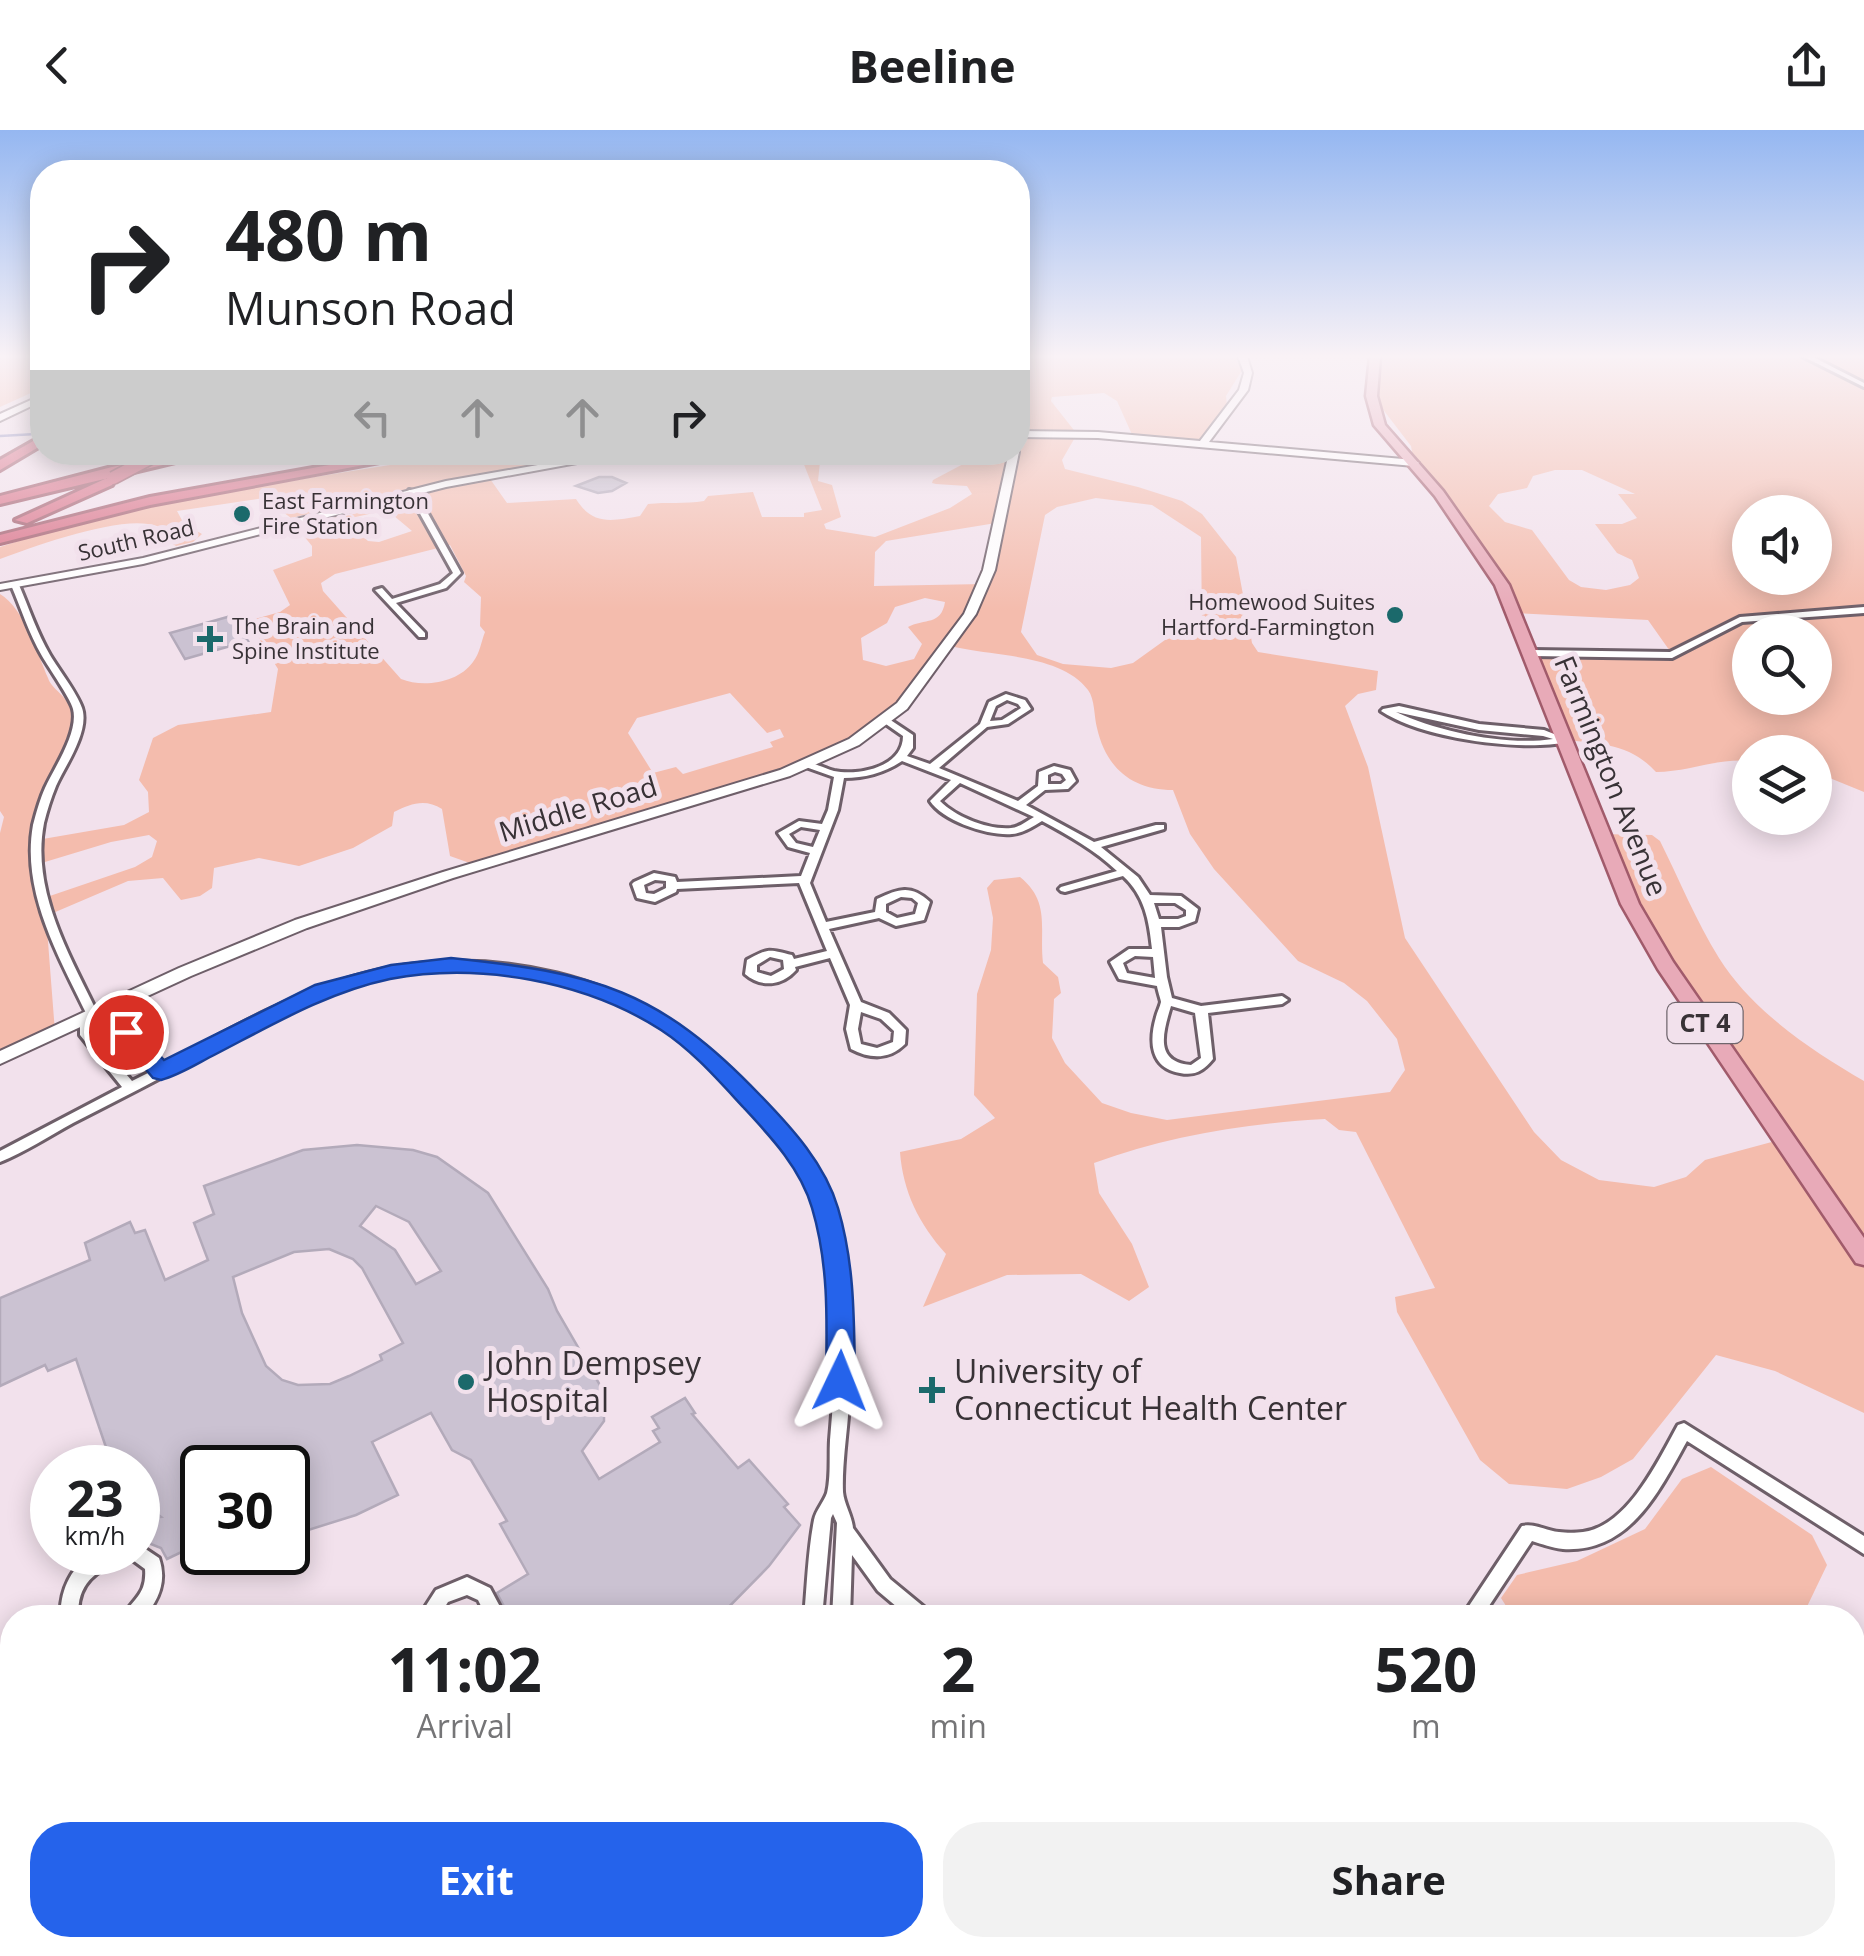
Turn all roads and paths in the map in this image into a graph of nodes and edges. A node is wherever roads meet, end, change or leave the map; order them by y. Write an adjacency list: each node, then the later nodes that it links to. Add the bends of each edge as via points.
1 (1163, 441): 4 (main road)
2 (1204, 441): 4 (main road)
3 (1391, 441): 7 (main road, Farmington Avenue / CT 4)
4 (1202, 445): 7 (main road, via 1317,462)
5 (30, 449): 13 (highway)
6 (30, 456): 13 (highway)
7 (1414, 463): 24 (main road, Farmington Avenue / CT 4, via 1502,585)
8 (138, 465): 16 (highway, bridge)
9 (145, 465): 15 (highway)
10 (351, 465): 17 (highway, via 160,498)
11 (560, 465): 14 (main road, South Road)
12 (1011, 465): 25 (main road, Middle Road, via 979,599 922,683)
13 (0, 470)
14 (412, 492): 18 (main road, South Road, via 143,561); 21 (street, via 457,573 443,586)
15 (0, 500)
16 (0, 528)
17 (0, 539)
18 (15, 585): 19 (main road, South Road); 56 (street, via 42,652 78,709 77,729 41,815 34,866 46,916)
19 (0, 587)
20 (379, 590): 21 (street)
21 (391, 602): 23 (street)
22 (1864, 610): 24 (street, via 1740,620 1672,655)
23 (422, 635)
24 (1532, 653): 27 (main road, Farmington Avenue / CT 4)
25 (886, 720): 28 (street, via 908,734); 29 (main road, Middle Road)
26 (984, 726): 30 (street)
27 (1564, 740): 27 (street, via 1544,733 1386,710 1401,720 1475,736); 61 (main road, Farmington Avenue / CT 4, via 1617,878 1646,932)
28 (901, 757): 30 (street); 31 (street, via 876,771)
29 (806, 764): 31 (street); 56 (main road, Middle Road, via 328,914)
30 (932, 768): 32 (street)
31 (839, 776): 36 (street)
32 (958, 779): 34 (street); 35 (street, via 935,801 944,814 1006,832)
33 (1042, 787): 34 (street)
34 (1018, 805): 35 (street)
35 (1040, 817): 38 (street)
36 (825, 827): 39 (street); 39 (street, via 800,824 783,834 792,845)
37 (1160, 827): 38 (street)
38 (1093, 846): 40 (street)
39 (814, 850): 41 (street)
40 (1125, 872): 43 (street); 44 (street)
41 (804, 880): 42 (street); 47 (street)
42 (674, 886)
43 (1065, 889)
44 (1148, 899): 46 (street); 46 (street, via 1177,898 1192,909 1185,922)
45 (880, 914): 47 (street)
46 (1154, 923): 49 (street)
47 (822, 927): 48 (street)
48 (833, 953): 50 (street); 54 (street)
49 (1158, 953): 51 (street); 51 (street, via 1133,952 1116,962 1123,976)
50 (791, 964)
51 (1160, 983): 53 (street)
52 (1282, 1000): 55 (street)
53 (1167, 1001): 55 (street); 55 (street, via 1156,1029 1159,1054 1180,1070 1194,1070 1207,1059)
54 (856, 1005): 54 (street, via 856,1046 870,1054 899,1044 894,1022)
55 (1201, 1010)
56 (93, 1015): 57 (main road, Middle Road); 58 (street, via 114,1019); 59 (street, via 86,1035)
57 (0, 1058)
58 (161, 1072): 59 (street); 62 (street, via 311,995 427,967 483,966 564,980 671,1026 720,1066 784,1136 824,1204 843,1298)
59 (130, 1088): 60 (street)
60 (0, 1157)
61 (1864, 1256)
62 (835, 1495): 63 (street); 71 (street, via 823,1517)
63 (845, 1530): 72 (street); 73 (street, via 884,1585)
64 (1864, 1546): 74 (street, via 1684,1430 1616,1530 1576,1543 1528,1532)
65 (82, 1575): 67 (street)
66 (154, 1575): 68 (street)
67 (70, 1605)
68 (143, 1605)
69 (436, 1605): 70 (street, via 467,1586)
70 (490, 1605)
71 (813, 1605)
72 (842, 1605)
73 (908, 1605)
74 (1479, 1605)

